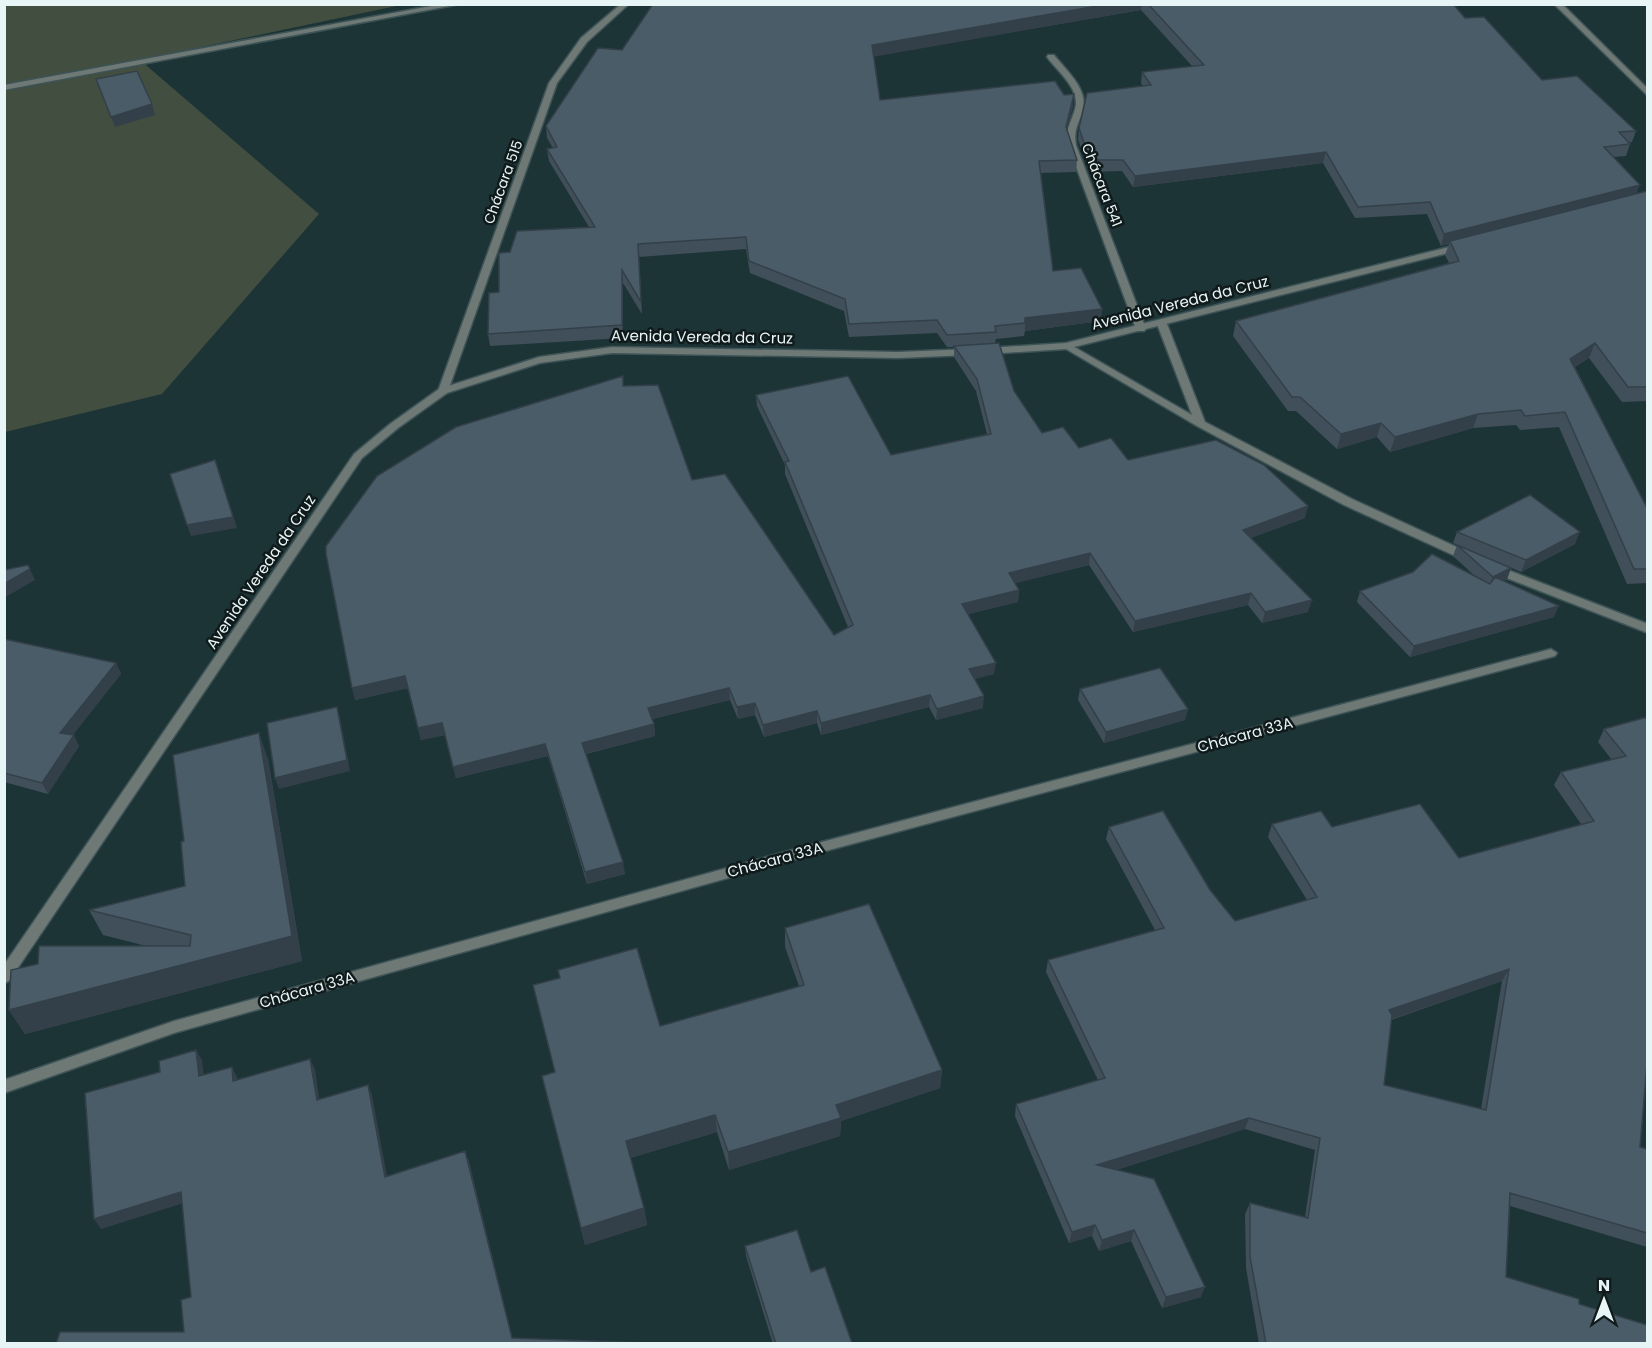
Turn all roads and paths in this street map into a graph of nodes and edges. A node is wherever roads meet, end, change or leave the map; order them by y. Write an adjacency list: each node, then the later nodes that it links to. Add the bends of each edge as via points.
1 (457, 4): 5 (street)
2 (626, 4): 12 (street, Chácara 515, via 584,40 553,83)
3 (1557, 4): 6 (street)
4 (1051, 57): 10 (street, Chácara 541, via 1078,93 1081,102 1069,127 1072,145)
5 (4, 87)
6 (1644, 88): 7 (street)
7 (1647, 94)
8 (1469, 245): 9 (street, Avenida Vereda da Cruz)
9 (1162, 324): 10 (street, Avenida Vereda da Cruz); 13 (street)
10 (1142, 329): 11 (street, Avenida Vereda da Cruz)
11 (1066, 346): 12 (street, Avenida Vereda da Cruz, via 898,355 612,350 539,360); 13 (street)
12 (443, 391): 16 (street, Avenida Vereda da Cruz, via 358,456)
13 (1201, 424): 14 (street, via 1347,502)
14 (1647, 629)
15 (1551, 653): 17 (street, Chácara 33A, via 803,852 208,1017)
16 (4, 977)
17 (4, 1087)

